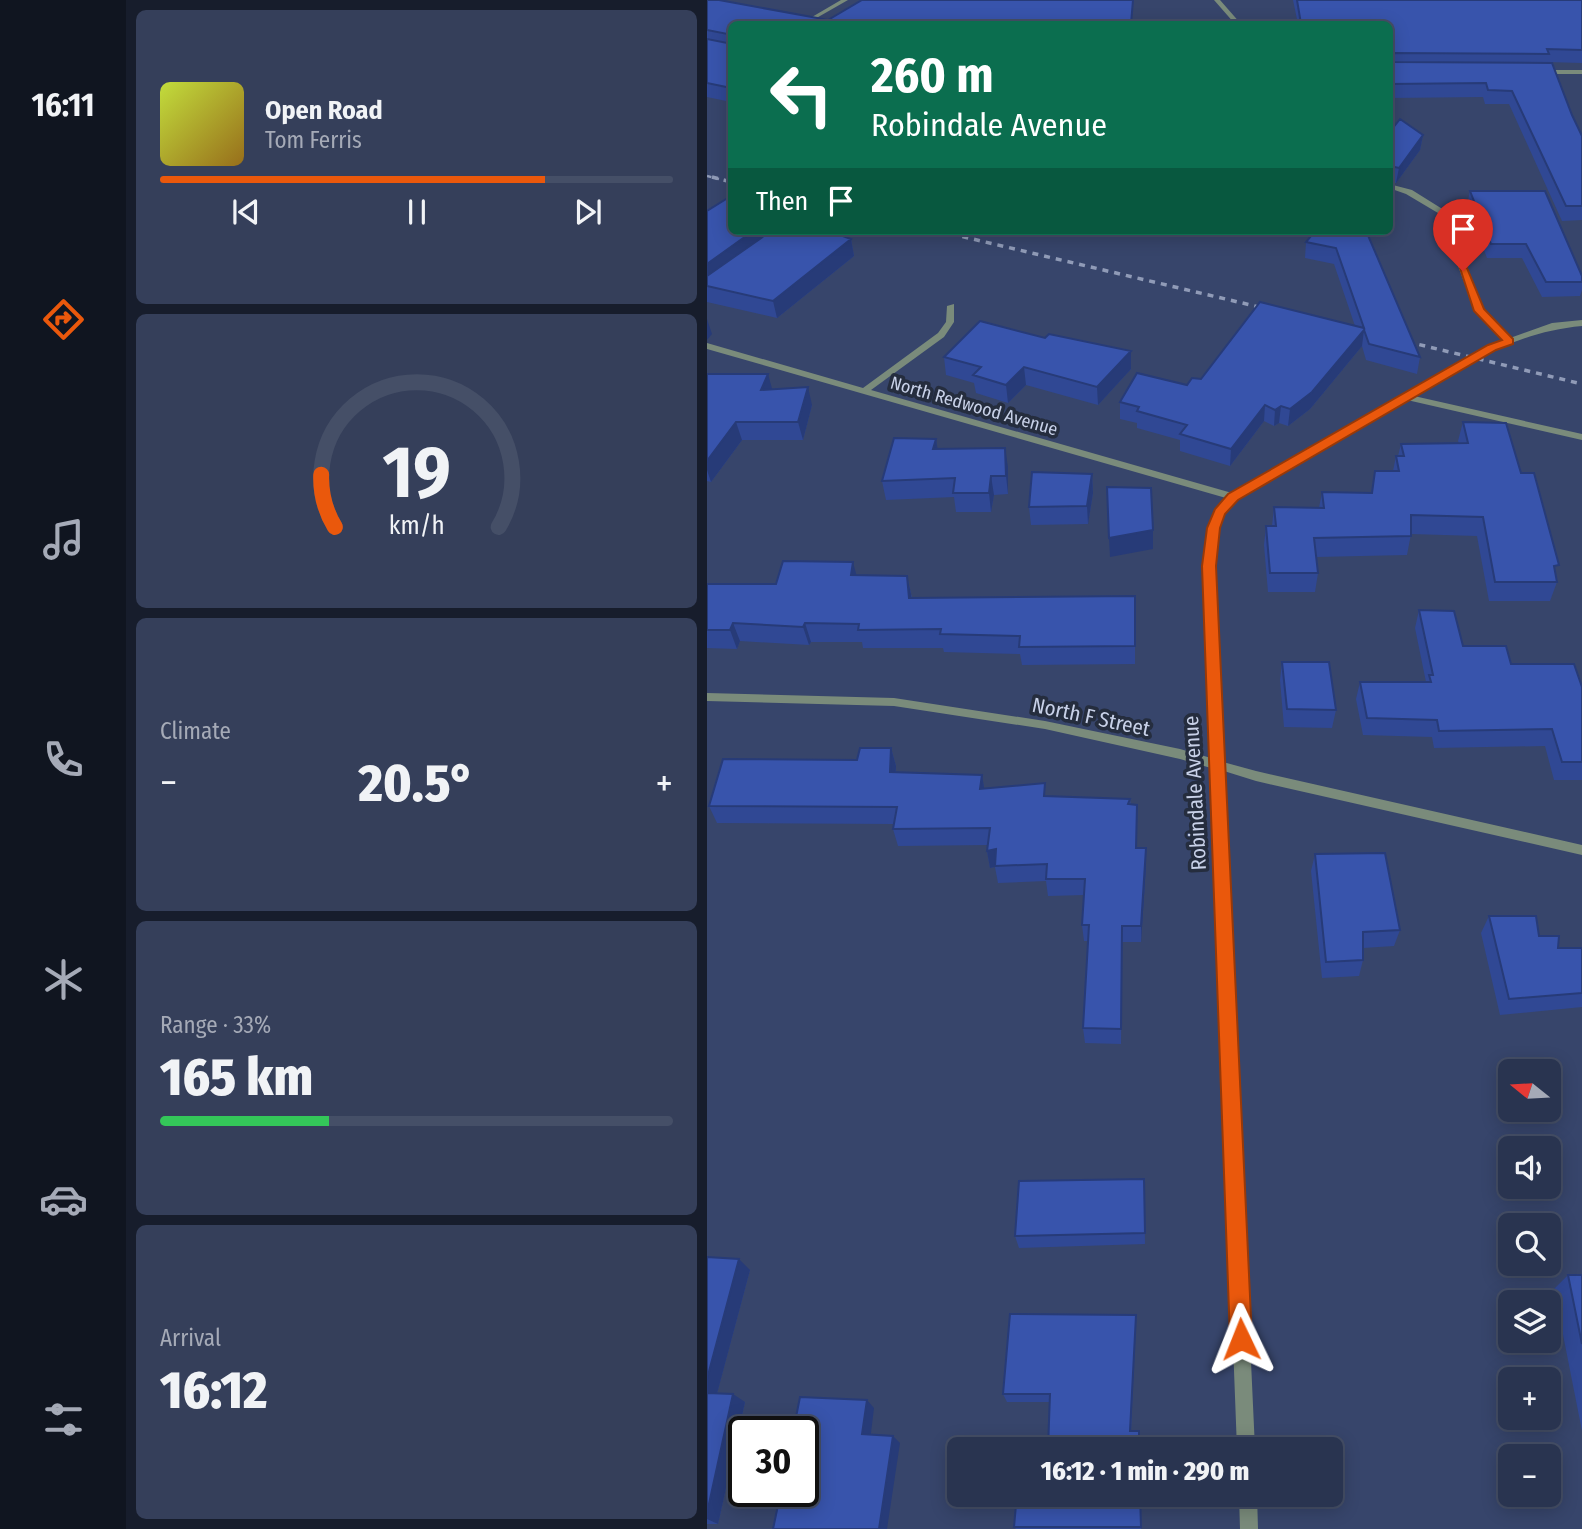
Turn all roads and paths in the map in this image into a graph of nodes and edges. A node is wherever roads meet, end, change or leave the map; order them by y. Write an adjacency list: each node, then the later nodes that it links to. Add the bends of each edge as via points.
1 (845, 0): 3 (street)
2 (1217, 0): 4 (street)
3 (808, 21)
4 (1235, 21)
5 (1526, 72): 6 (street)
6 (1582, 73)
7 (1393, 187): 10 (street, via 1441,212 1479,311)
8 (951, 306): 12 (street, via 950,322 941,335)
9 (1582, 323): 10 (street)
10 (1509, 341): 13 (street, Robindale Avenue)
11 (707, 346): 12 (street, North Redwood Avenue)
12 (864, 391): 15 (street, North Redwood Avenue)
13 (1406, 397): 14 (street); 15 (street, Robindale Avenue)
14 (1582, 437)
15 (1233, 497): 17 (street, Robindale Avenue, via 1219,512 1213,528 1209,566)
16 (707, 697): 17 (street, North F Street, via 894,702 1045,725)
17 (1217, 765): 18 (street, North F Street); 19 (street, Robindale Avenue)
18 (1582, 850)
19 (1245, 1437)
20 (1248, 1507): 21 (street)
21 (1249, 1529)

